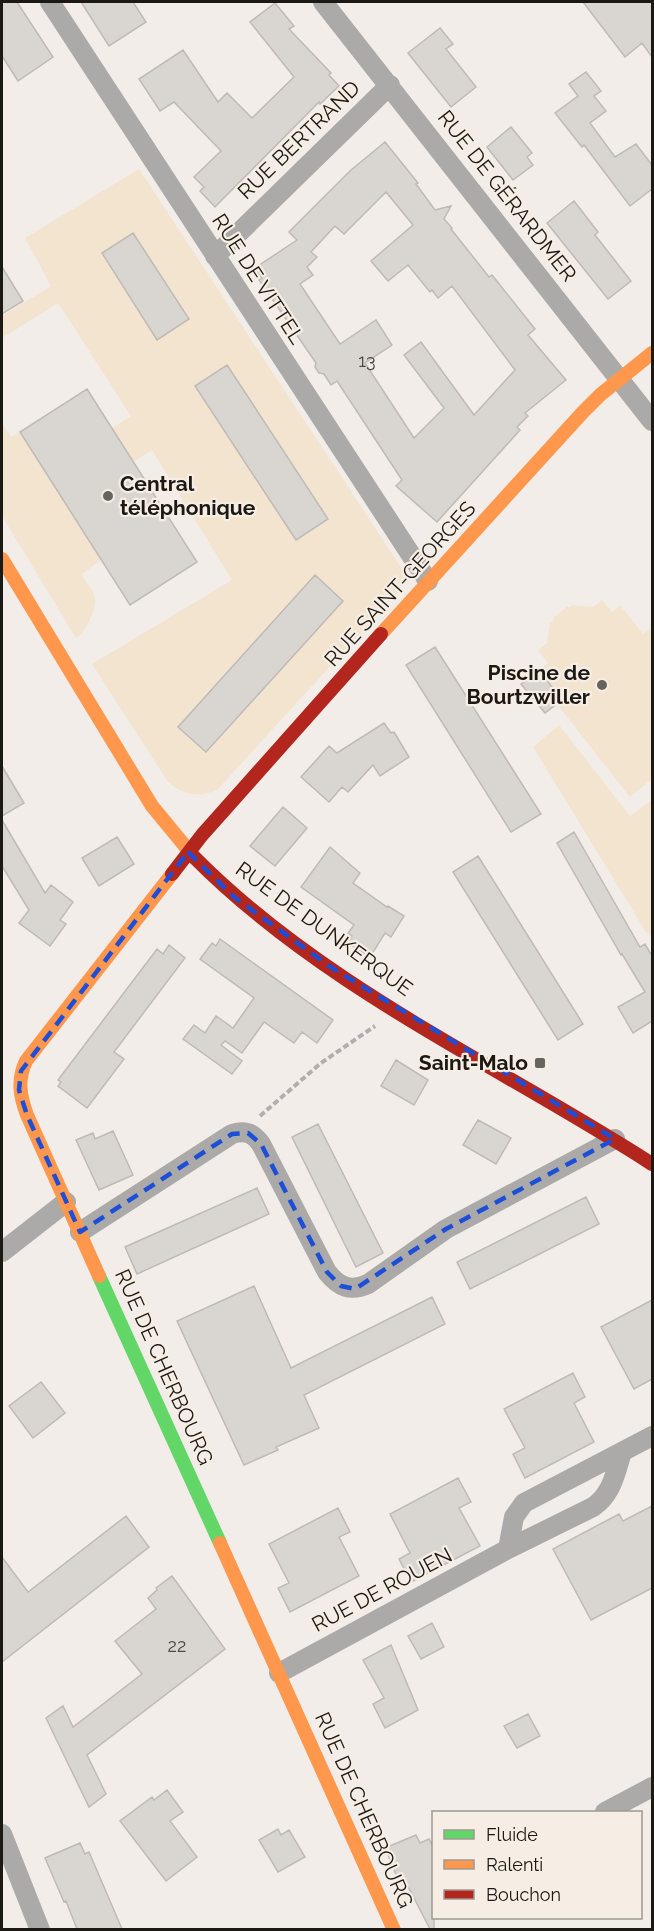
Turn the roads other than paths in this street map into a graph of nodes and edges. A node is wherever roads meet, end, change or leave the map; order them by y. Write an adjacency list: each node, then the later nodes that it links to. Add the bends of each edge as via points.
1 (50, 2): 4 (street, RUE DE VITTEL)
2 (323, 2): 3 (street, RUE DE GÉRARDMER)
3 (390, 85): 4 (street, RUE BERTRAND); 6 (street, RUE DE GÉRARDMER)
4 (215, 256): 9 (street, RUE DE VITTEL)
5 (652, 353): 6 (street, RUE SAINT-GEORGES)
6 (620, 380): 7 (street, RUE DE GÉRARDMER); 9 (street, RUE SAINT-GEORGES, via 583,412)
7 (652, 421)
8 (2, 559): 10 (street, RUE DE DUNKERQUE, via 152,806)
9 (428, 581): 10 (street, RUE SAINT-GEORGES)
10 (188, 852): 11 (street, RUE DE DUNKERQUE, via 211,877 261,918 397,1012); 13 (street, RUE DE CHERBOURG, via 21,1071 22,1100)
11 (615, 1139): 12 (street, RUE DE DUNKERQUE); 14 (street, via 446,1229 355,1289 341,1286 327,1272 261,1144 255,1136 241,1132 232,1134)
12 (652, 1164)
13 (66, 1202): 14 (street, RUE DE CHERBOURG); 15 (street)
14 (80, 1232): 19 (street, RUE DE CHERBOURG)
15 (2, 1252)
16 (652, 1436): 17 (street)
17 (621, 1452): 18 (street, RUE DE ROUEN, via 614,1480 602,1500); 18 (street, via 524,1503 514,1516)
18 (508, 1549): 19 (street, RUE DE ROUEN)
19 (279, 1673): 24 (street, RUE DE CHERBOURG)
20 (652, 1787): 21 (street)
21 (606, 1811)
22 (2, 1834): 23 (street)
23 (40, 1929)
24 (394, 1929)

